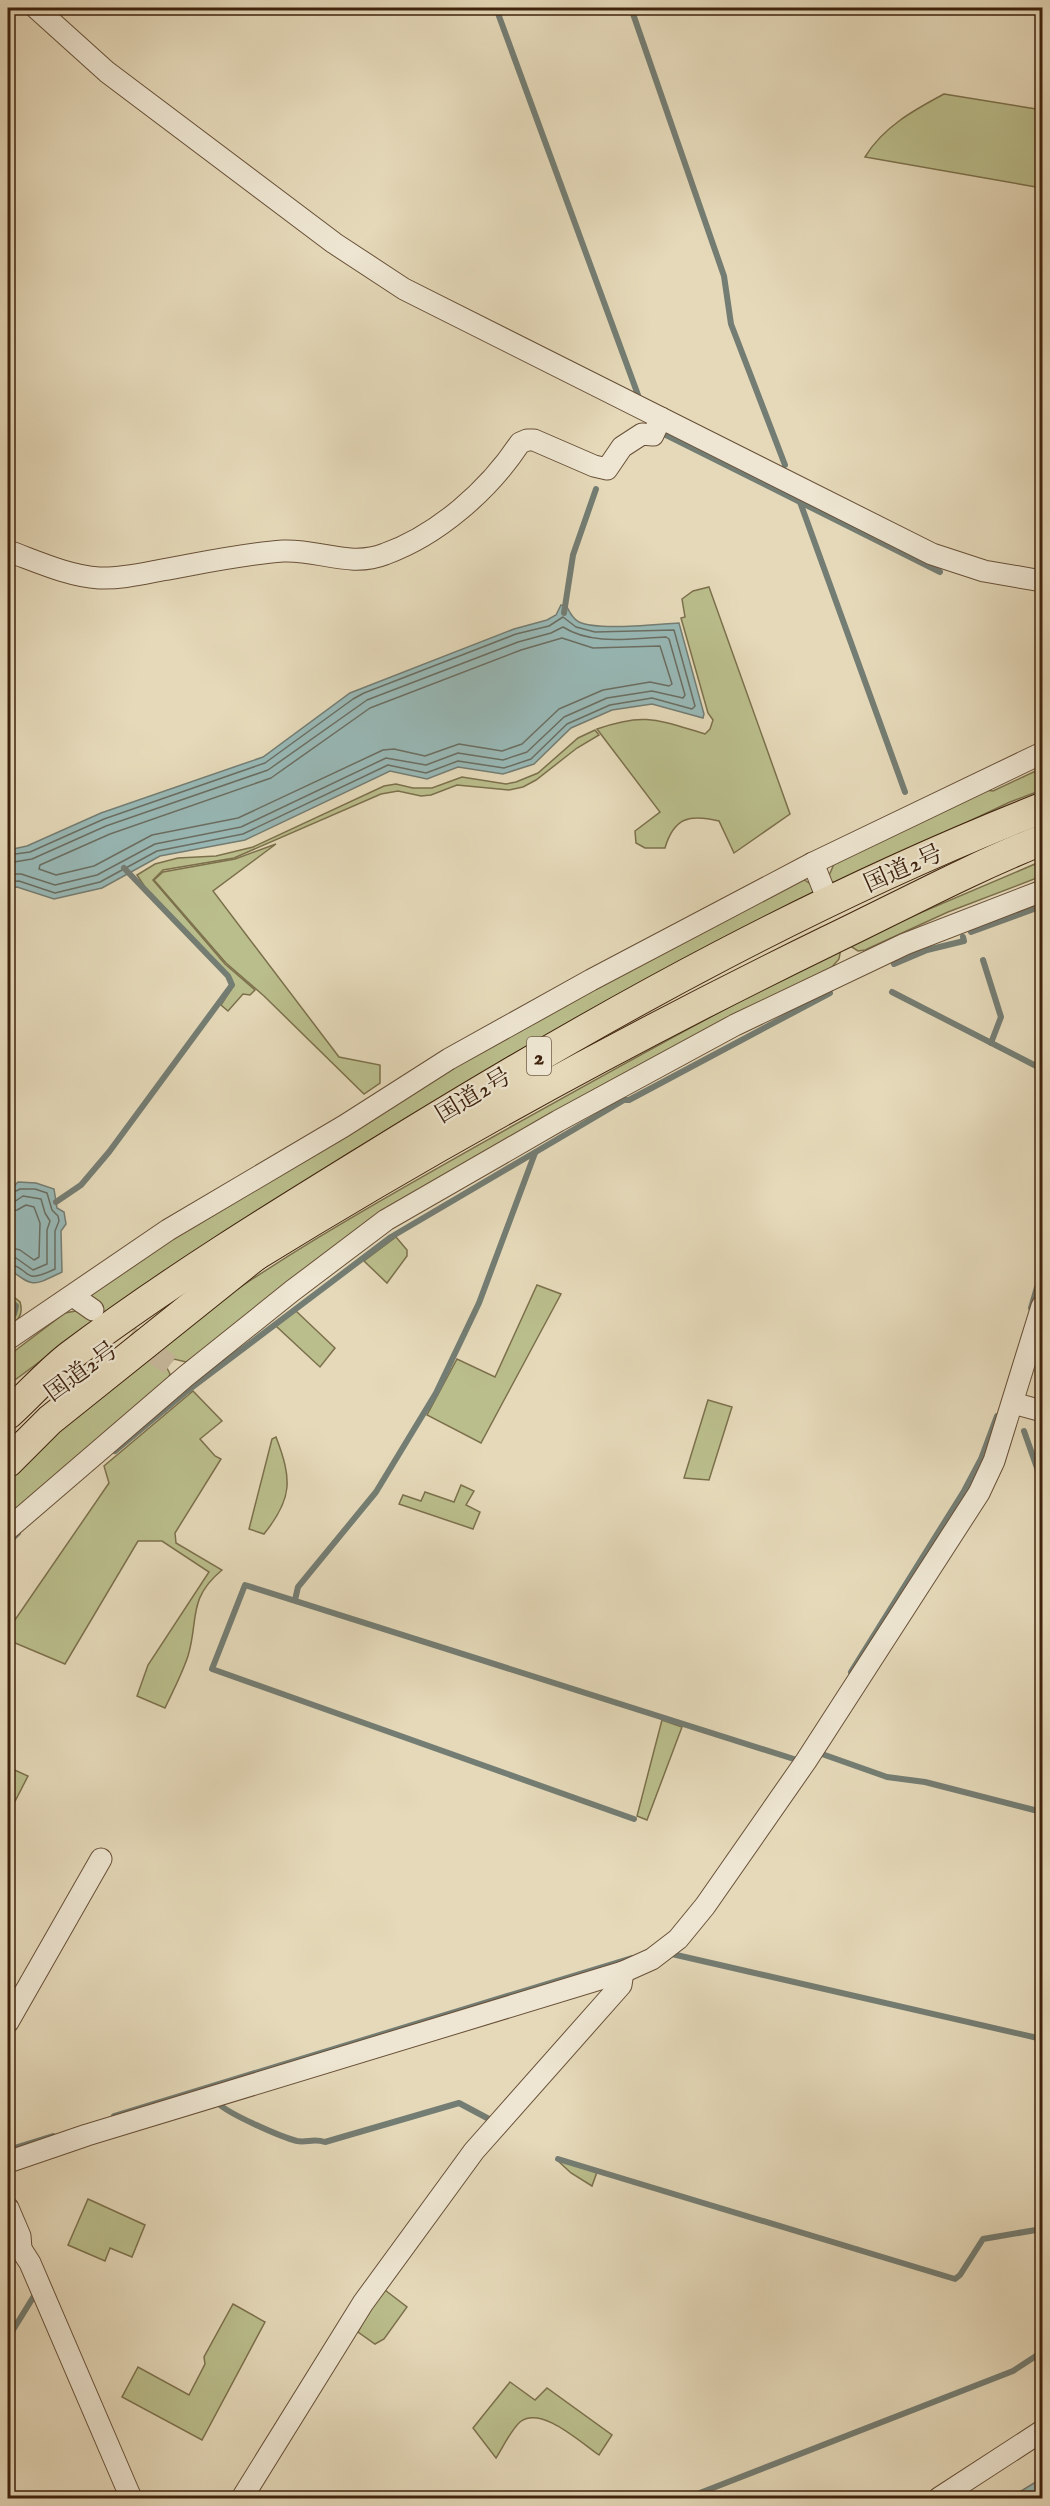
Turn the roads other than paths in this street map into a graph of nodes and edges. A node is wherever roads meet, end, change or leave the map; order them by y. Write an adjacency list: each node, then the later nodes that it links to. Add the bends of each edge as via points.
1 (36, 8): 2 (street, via 107,72 334,243 404,289)
2 (658, 426): 3 (street, via 622,447 607,469 534,440 520,443 490,484 472,501 409,543 365,560 285,551 101,578 85,577); 4 (street, via 932,554 984,571)
3 (8, 551)
4 (1042, 581)
5 (1042, 753): 8 (street)
6 (1042, 808): 18 (highway, 国道2号 / 2, via 835,899 692,970 514,1069 146,1301)
7 (1042, 840): 13 (highway, 国道2号 / 2, via 713,997 535,1093)
8 (813, 863): 9 (street); 14 (street, via 449,1059 168,1230)
9 (824, 888)
10 (1042, 891): 12 (street)
11 (843, 946): 12 (street)
12 (851, 969): 25 (street, via 735,1025 386,1220 178,1370)
13 (256, 1255): 23 (highway, 国道2号 / 2, via 161,1314); 24 (highway, via 50,1420)
14 (72, 1296): 16 (street); 17 (street)
15 (1042, 1306): 20 (street)
16 (93, 1310)
17 (8, 1339)
18 (66, 1359): 19 (highway); 22 (highway, 国道2号 / 2)
19 (8, 1398)
20 (1013, 1403): 21 (street); 27 (street, via 979,1493 806,1761 678,1939 652,1959)
21 (1042, 1411)
22 (8, 1413)
23 (8, 1427)
24 (8, 1462)
25 (8, 1529)
26 (101, 1859): 28 (street)
27 (623, 1972): 29 (street); 34 (street, via 621,1985 474,2151 363,2303)
28 (8, 2022)
29 (8, 2162)
30 (8, 2208): 31 (street, via 21,2236)
31 (15, 2245): 33 (street, via 40,2283)
32 (1042, 2432): 35 (street)
33 (131, 2499)
34 (242, 2499)
35 (939, 2499)

